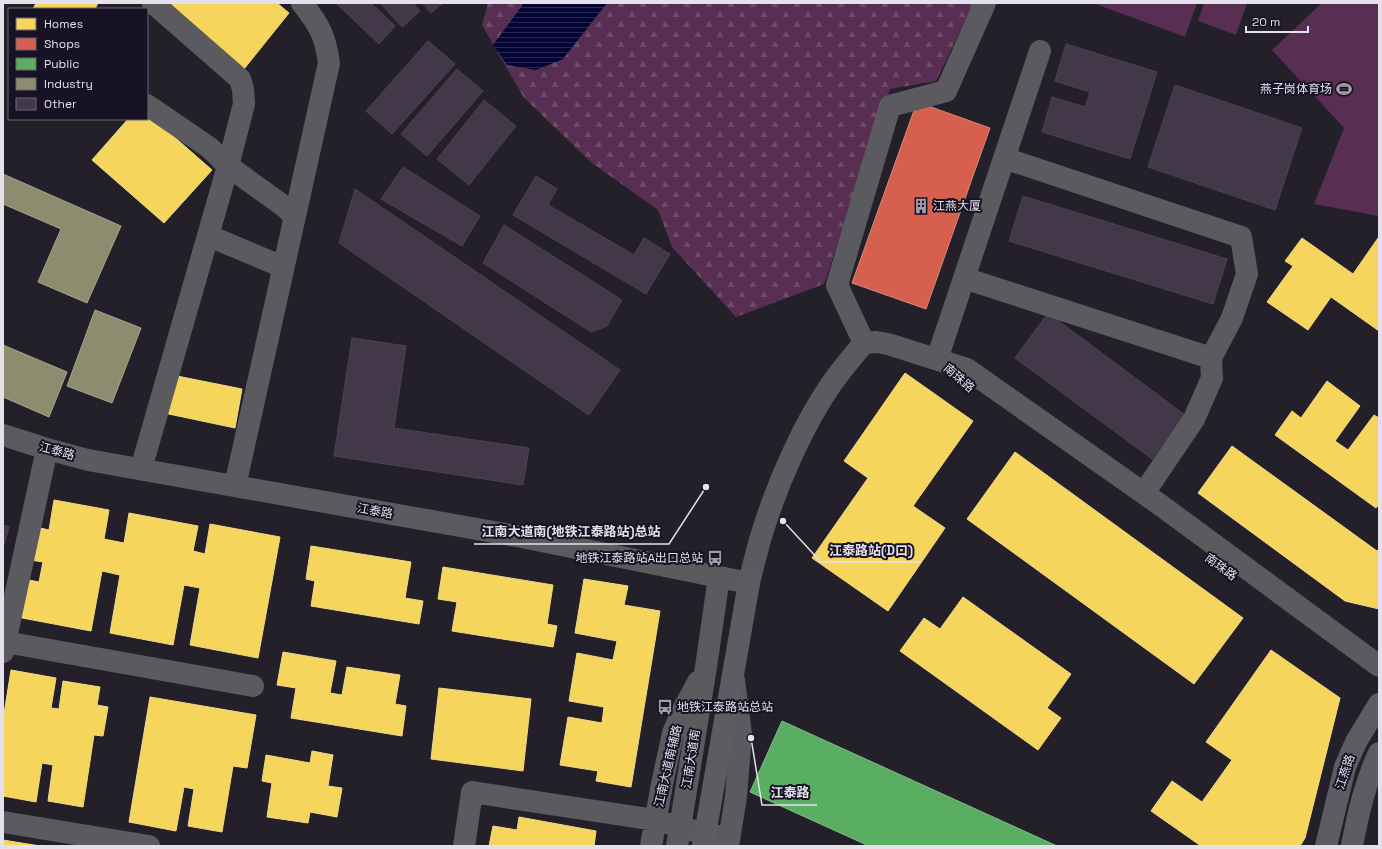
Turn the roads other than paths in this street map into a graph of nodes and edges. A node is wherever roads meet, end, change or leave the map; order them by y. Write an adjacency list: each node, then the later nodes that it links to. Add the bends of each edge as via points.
1 (153, 3): 7 (street, via 240,79 244,104)
2 (302, 3): 8 (street, via 318,25 326,45 329,63)
3 (985, 3): 12 (street, via 946,91 890,106 837,285)
4 (1040, 51): 6 (street)
5 (148, 106): 7 (street, via 210,148)
6 (1004, 158): 11 (street); 13 (street, via 1241,237 1247,274 1232,318)
7 (228, 166): 8 (street); 9 (street)
8 (294, 216): 10 (street)
9 (209, 236): 10 (street); 17 (street)
10 (283, 267): 18 (street)
11 (964, 278): 13 (street); 14 (street)
12 (864, 343): 14 (street, via 888,344); 21 (street, via 829,388 807,425 785,471 766,521)
13 (1211, 358): 19 (street, via 1212,378 1194,419)
14 (937, 359): 19 (street, 南珠路, via 967,369); 26 (street, 南珠路, via 962,383 1153,517)
15 (3, 435): 16 (street, 江泰路)
16 (47, 450): 17 (street, 江泰路); 22 (street)
17 (141, 469): 18 (street, 江泰路)
18 (235, 486): 20 (street, 江泰路, via 522,537)
19 (1144, 493): 23 (street, 南珠路)
20 (719, 577): 21 (street, 江泰路); 24 (street, 江南大道南)
21 (749, 583): 25 (main road)
22 (4, 647): 27 (street)
23 (1379, 666)
24 (706, 667): 30 (street, 江南大道南辅路, via 673,733); 32 (street, 江南大道南)
25 (734, 676): 33 (main road); 34 (street, via 741,734)
26 (1379, 682)
27 (253, 686)
28 (1379, 704): 38 (main road, 江燕路, via 1356,742 1346,767)
29 (1379, 753): 39 (main road, 江燕路, via 1359,808)
30 (655, 820): 32 (street); 36 (street, via 472,792); 37 (street, 江南大道南辅路)
31 (3, 822): 35 (street)
32 (678, 837): 33 (street)
33 (704, 840): 34 (street)
34 (729, 842)
35 (149, 846)
36 (464, 846)
37 (651, 846)
38 (1326, 846)
39 (1352, 846)

